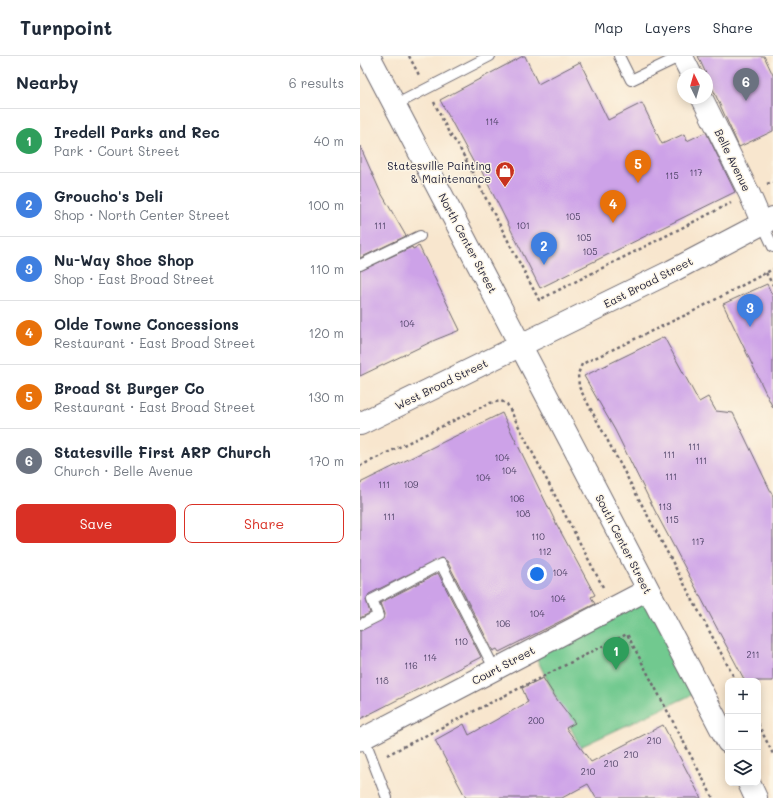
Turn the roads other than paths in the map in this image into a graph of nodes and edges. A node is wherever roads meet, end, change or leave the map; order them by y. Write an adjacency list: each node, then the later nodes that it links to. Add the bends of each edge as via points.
1 (369, 56): 7 (main road, North Center Street)
2 (490, 56): 7 (lane)
3 (618, 56): 4 (lane, via 631,80)
4 (681, 56): 5 (street)
5 (687, 68)
6 (705, 104): 8 (street, Belle Avenue, via 749,192)
7 (395, 105): 12 (main road, North Center Street)
8 (767, 220): 10 (lane); 12 (main road, East Broad Street, via 672,271)
9 (420, 236): 11 (lane)
10 (773, 247)
11 (360, 265)
12 (521, 344): 13 (main road, West Broad Street); 14 (main road, South Center Street)
13 (360, 424)
14 (648, 590): 16 (street, Court Street); 17 (main road, South Center Street)
15 (360, 625): 16 (lane, via 378,616 372,600 441,564)
16 (494, 670): 18 (street, Court Street)
17 (725, 736)
18 (362, 739): 20 (lane)
19 (750, 786): 21 (main road)
20 (388, 798)
21 (756, 798)

